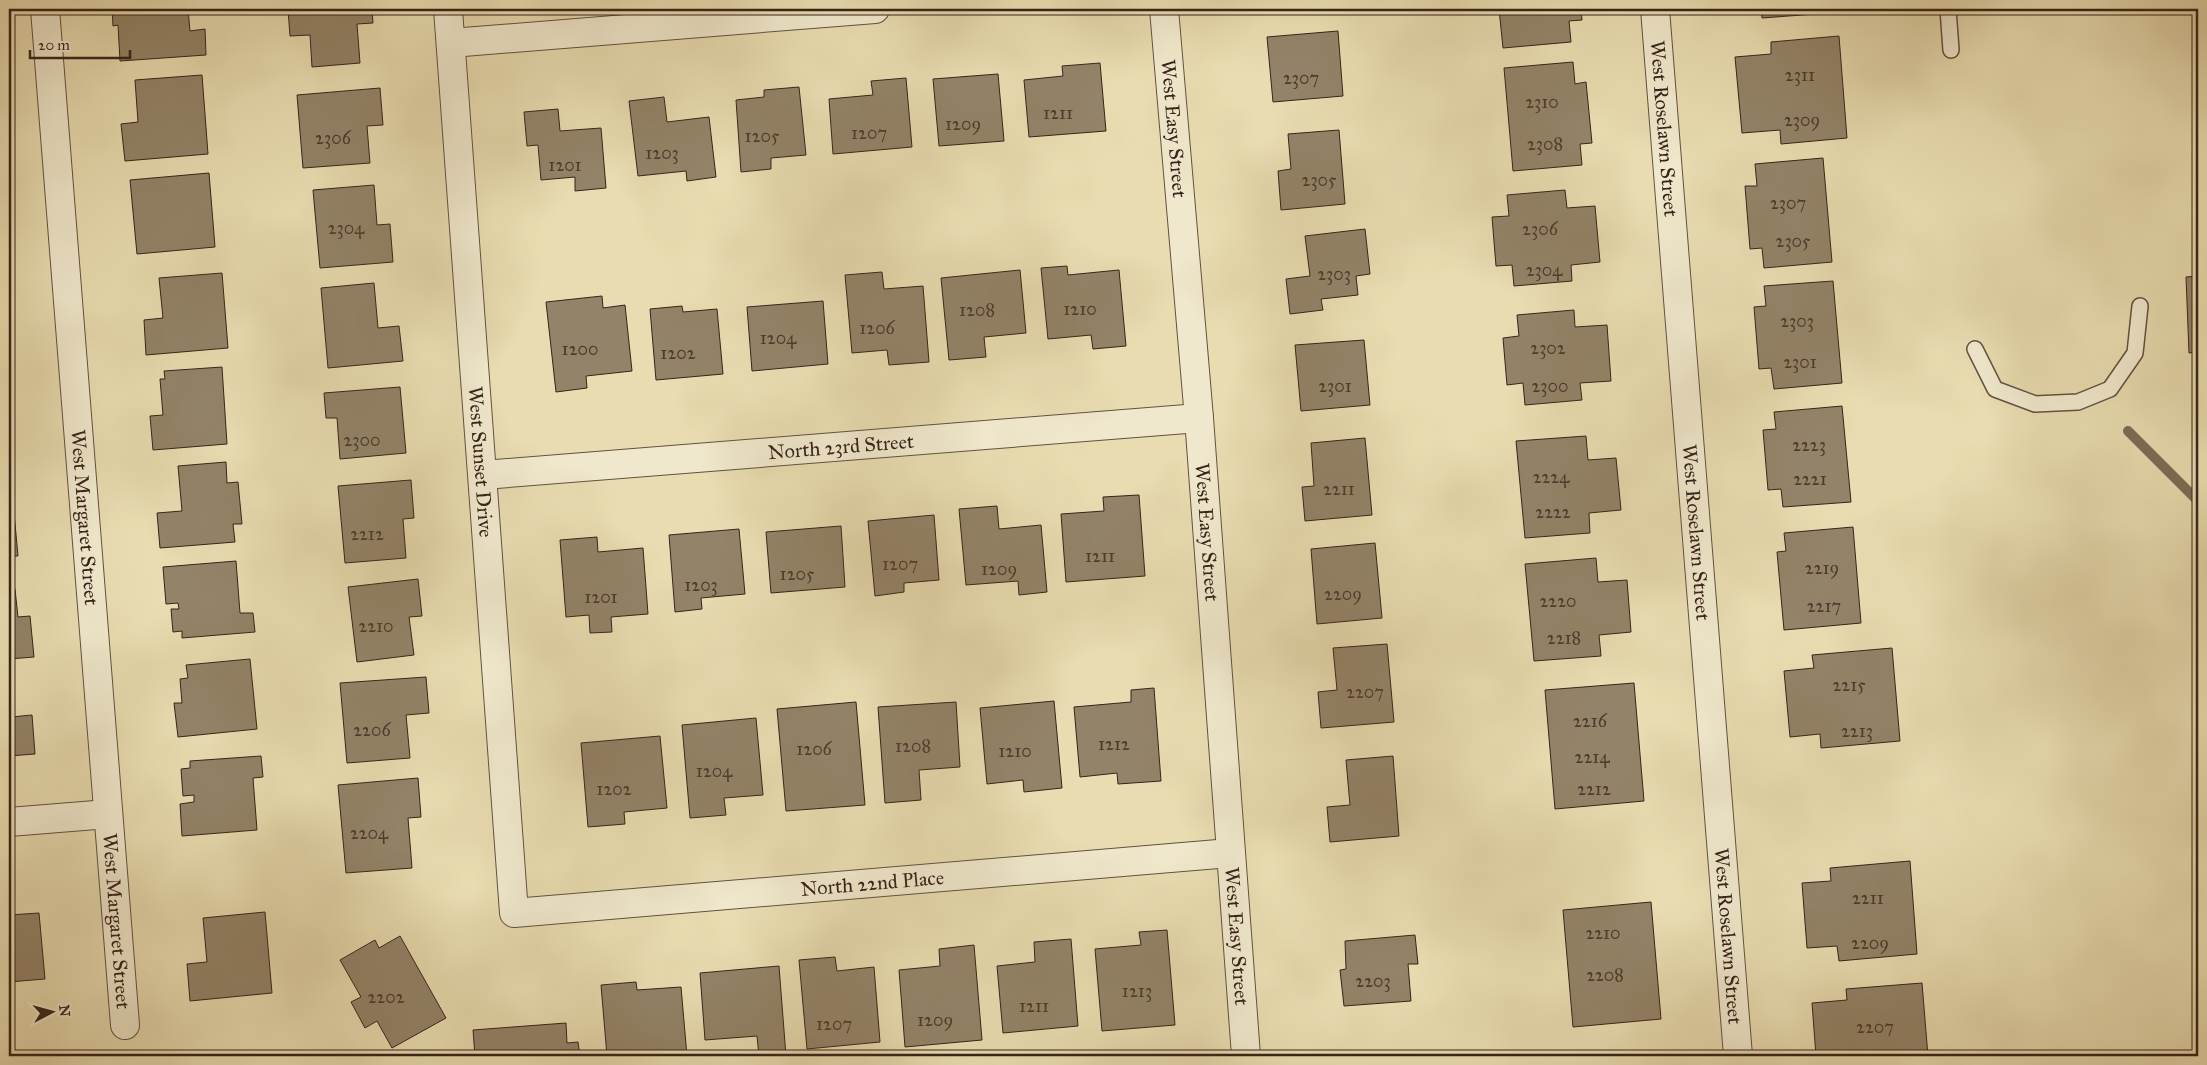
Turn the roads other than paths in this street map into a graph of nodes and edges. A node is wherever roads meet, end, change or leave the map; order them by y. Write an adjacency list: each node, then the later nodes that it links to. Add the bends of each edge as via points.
1 (45, 9): 13 (street, West Margaret Street)
2 (448, 9): 7 (street, West Sunset Drive)
3 (875, 9): 7 (street)
4 (1164, 9): 11 (street, West Easy Street)
5 (1655, 9): 19 (street, West Roselawn Street)
6 (1948, 9): 8 (lane)
7 (451, 43): 12 (street, West Sunset Drive)
8 (1951, 50)
9 (2140, 306): 10 (lane, via 2135,353 2110,389 2078,402 2035,404 1995,389)
10 (1975, 350)
11 (1199, 418): 12 (street, North 23rd Street); 15 (street, West Easy Street)
12 (483, 475): 16 (street, West Sunset Drive)
13 (108, 814): 14 (street); 17 (street, West Margaret Street)
14 (9, 822)
15 (1230, 853): 16 (street, North 22nd Place); 18 (street, West Easy Street)
16 (514, 913)
17 (125, 1025)
18 (1246, 1056)
19 (1738, 1056)

